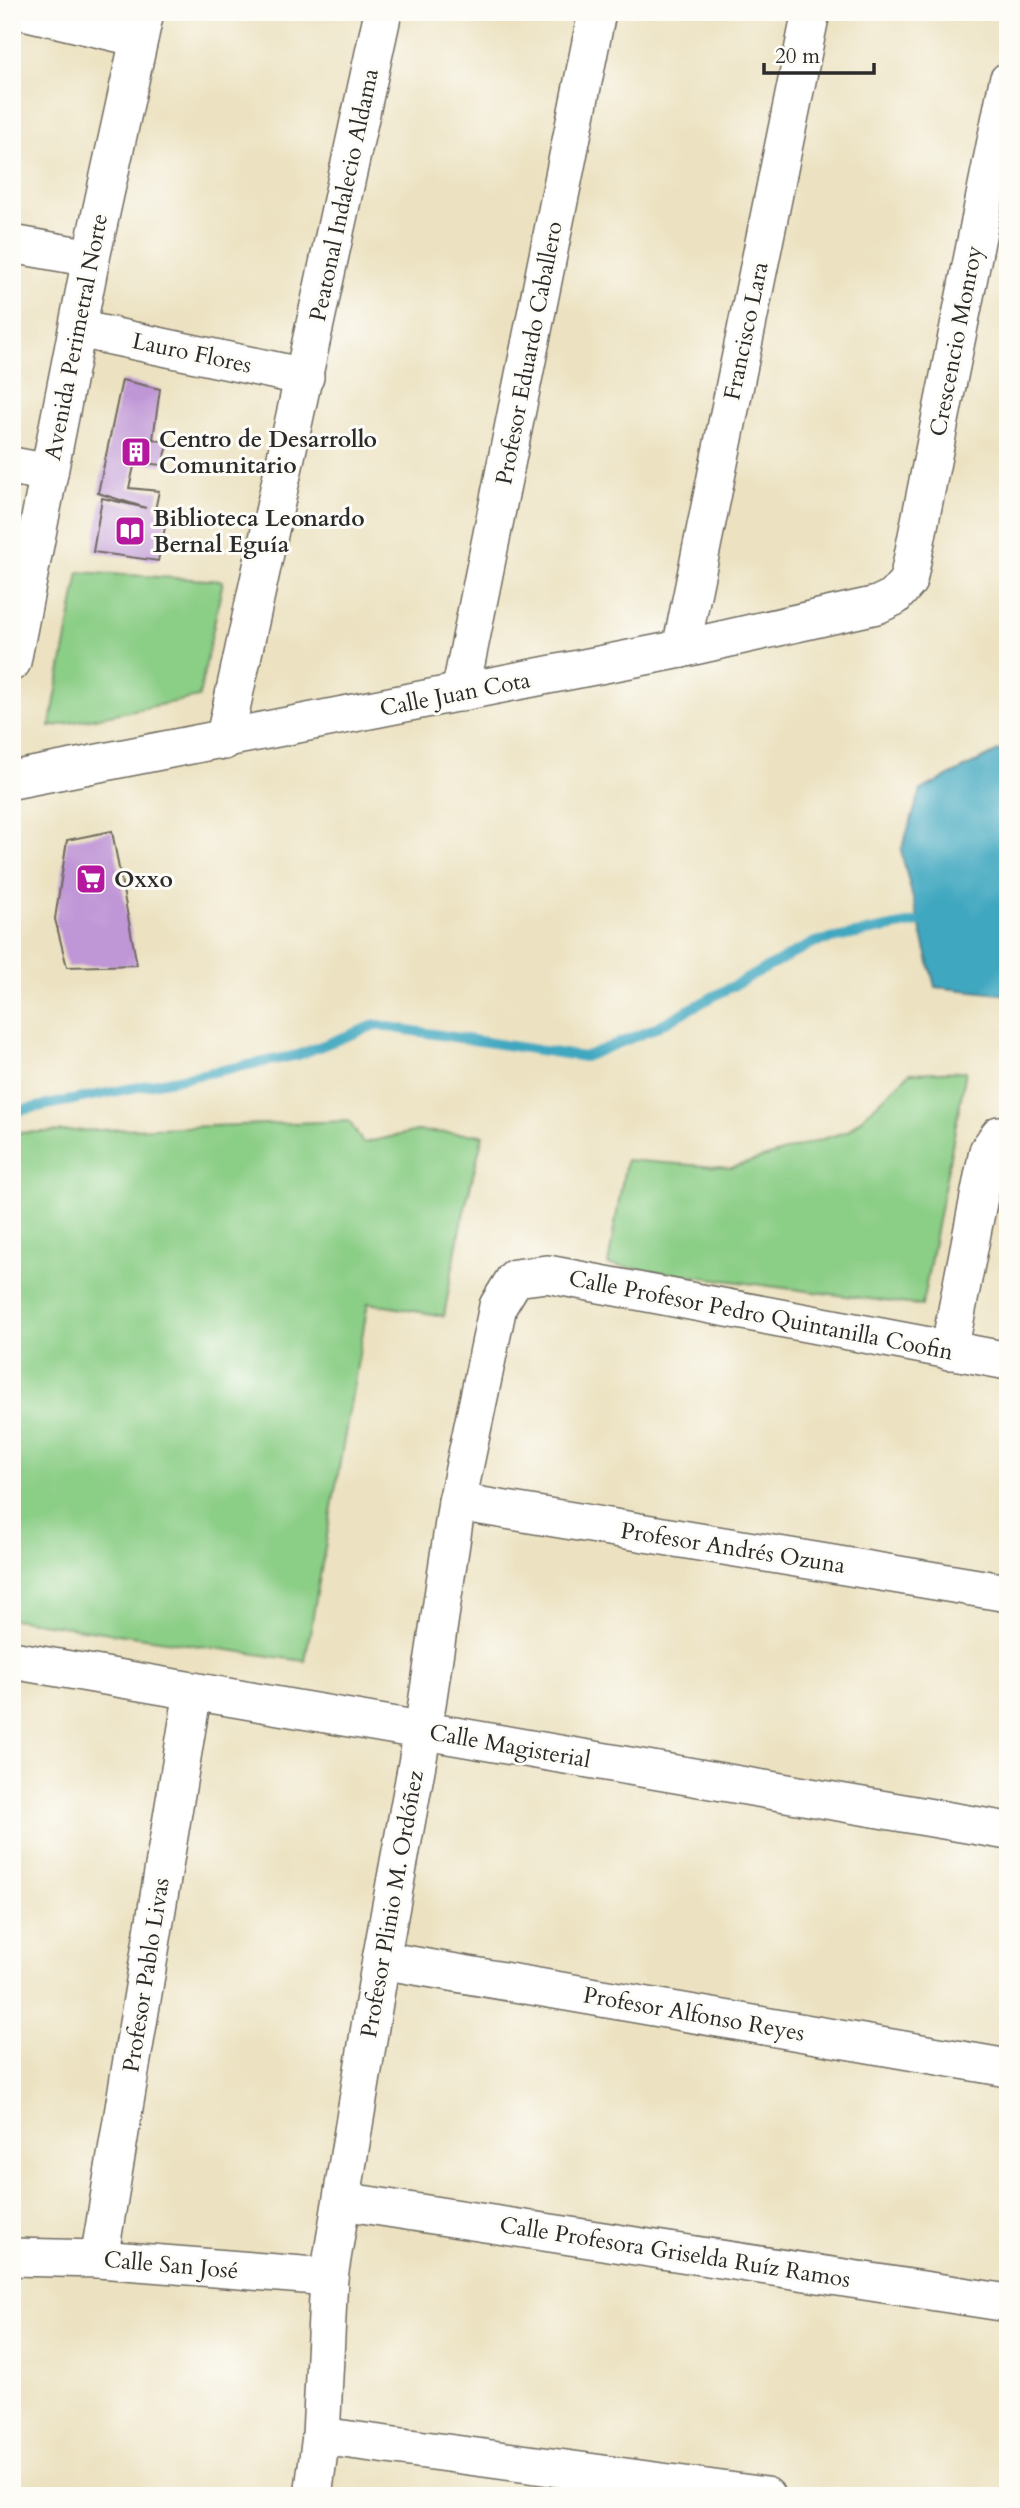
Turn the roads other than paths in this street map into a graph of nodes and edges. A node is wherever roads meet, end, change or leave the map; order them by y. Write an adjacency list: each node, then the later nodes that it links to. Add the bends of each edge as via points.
1 (28, 12): 5 (street)
2 (383, 12): 11 (street, Peatonal Indalecio Aldama)
3 (597, 12): 17 (street, Profesor Eduardo Caballero)
4 (811, 12): 15 (street, Francisco Lara)
5 (85, 18): 6 (street)
6 (142, 25): 9 (street, Avenida Perimetral Norte)
7 (1008, 82): 14 (street, Crescencio Monroy, via 908,581)
8 (12, 244): 9 (street)
9 (91, 258): 10 (street, Avenida Perimetral Norte)
10 (78, 328): 11 (street, Lauro Flores); 13 (street, Avenida Perimetral Norte)
11 (306, 377): 18 (street, Peatonal Indalecio Aldama)
12 (12, 466): 13 (street)
13 (49, 473): 16 (street, Avenida Perimetral Norte)
14 (894, 597): 15 (street, Calle Juan Cota, via 877,605)
15 (681, 649): 17 (street, Calle Juan Cota)
16 (12, 662)
17 (460, 693): 18 (street, Calle Juan Cota)
18 (224, 741): 19 (street, Calle Juan Cota)
19 (12, 780)
20 (1008, 1135): 22 (street, via 999,1135 988,1151)
21 (515, 1279): 22 (street, Calle Profesor Pedro Quintanilla Coofin, via 547,1274); 24 (street, Profesor Plinio M. Ordóñez, via 498,1306)
22 (949, 1352): 23 (street, Calle Profesor Pedro Quintanilla Coofin)
23 (1008, 1362)
24 (457, 1502): 25 (street, Profesor Andrés Ozuna); 28 (street, Profesor Plinio M. Ordóñez)
25 (1008, 1593)
26 (12, 1660): 27 (street, Calle Magisterial)
27 (193, 1691): 28 (street, Calle Magisterial); 34 (street, Profesor Pablo Livas)
28 (423, 1731): 29 (street, Calle Magisterial); 30 (street, Profesor Plinio M. Ordóñez)
29 (1008, 1831)
30 (381, 1960): 31 (street, Profesor Alfonso Reyes); 32 (street, Profesor Plinio M. Ordóñez)
31 (1008, 2068)
32 (342, 2201): 35 (street, Profesor Plinio M. Ordóñez); 36 (street, Calle Profesora Griselda Ruíz Ramos)
33 (12, 2257): 34 (street, Calle San José)
34 (99, 2259): 35 (street, Calle San José)
35 (329, 2277): 37 (street, Profesor Plinio M. Ordóñez)
36 (1008, 2304)
37 (321, 2436): 38 (street, Profesor Plinio M. Ordóñez); 39 (street)
38 (313, 2496)
39 (766, 2496)

